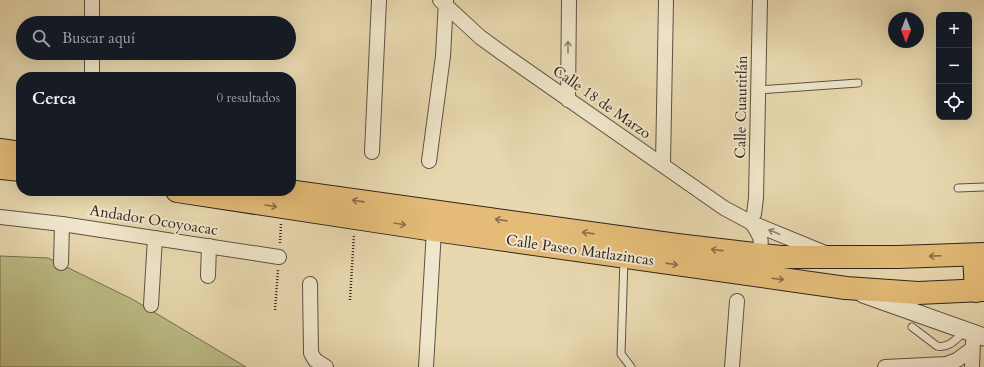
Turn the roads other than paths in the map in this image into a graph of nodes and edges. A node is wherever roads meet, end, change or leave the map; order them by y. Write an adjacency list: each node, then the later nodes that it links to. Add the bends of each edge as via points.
1 (92, 0): 7 (street)
2 (379, 0): 15 (street)
3 (569, 0): 12 (street, one-way to 3)
4 (666, 0): 17 (street)
5 (760, 0): 11 (street, Calle Cuautitlán)
6 (444, 2): 12 (street, Calle 18 de Marzo, via 480,37); 16 (street, via 443,56)
7 (92, 16)
8 (92, 60): 9 (street)
9 (92, 72)
10 (858, 83): 11 (lane)
11 (758, 90): 25 (street, Calle Cuautitlán, via 756,198)
12 (568, 100): 17 (street, Calle 18 de Marzo)
13 (0, 150): 14 (highway)
14 (16, 152)
15 (372, 152)
16 (429, 160)
17 (663, 164): 25 (street, Calle 18 de Marzo, via 724,208)
18 (0, 168): 19 (highway)
19 (16, 170)
20 (984, 187): 21 (lane)
21 (958, 188)
22 (296, 192): 30 (highway, Calle Paseo Matlazincas, one-way to 22, via 678,246)
23 (210, 196): 27 (highway, Calle Paseo Matlazincas, one-way to 27)
24 (0, 217): 26 (street, Andador Ocoyoacac)
25 (753, 219): 30 (street, via 762,241); 34 (street, Calle 18 de Marzo, one-way to 25)
26 (62, 224): 28 (street, Andador Ocoyoacac); 35 (street)
27 (434, 230): 33 (highway, Calle Paseo Matlazincas); 45 (street)
28 (155, 238): 29 (street, Andador Ocoyoacac); 41 (street)
29 (209, 246): 32 (street, Andador Ocoyoacac); 36 (street)
30 (755, 254): 34 (highway, Calle Paseo Matlazincas)
31 (979, 255): 34 (highway, Calle Paseo Matlazincas, one-way to 34); 39 (highway)
32 (279, 257)
33 (624, 257): 38 (highway, Calle Paseo Matlazincas, one-way to 38); 46 (lane, via 621,354)
34 (836, 258)
35 (61, 262)
36 (208, 276)
37 (310, 284): 44 (street, via 311,349)
38 (846, 288): 39 (highway, Calle Paseo Matlazincas, via 918,293); 43 (street)
39 (980, 290)
40 (736, 301): 47 (street)
41 (151, 306)
42 (912, 327): 43 (lane, via 943,348)
43 (974, 338): 48 (street, via 957,360 946,364); 49 (street)
44 (321, 364)
45 (426, 367)
46 (631, 367)
47 (732, 367)
48 (885, 367)
49 (972, 367)

